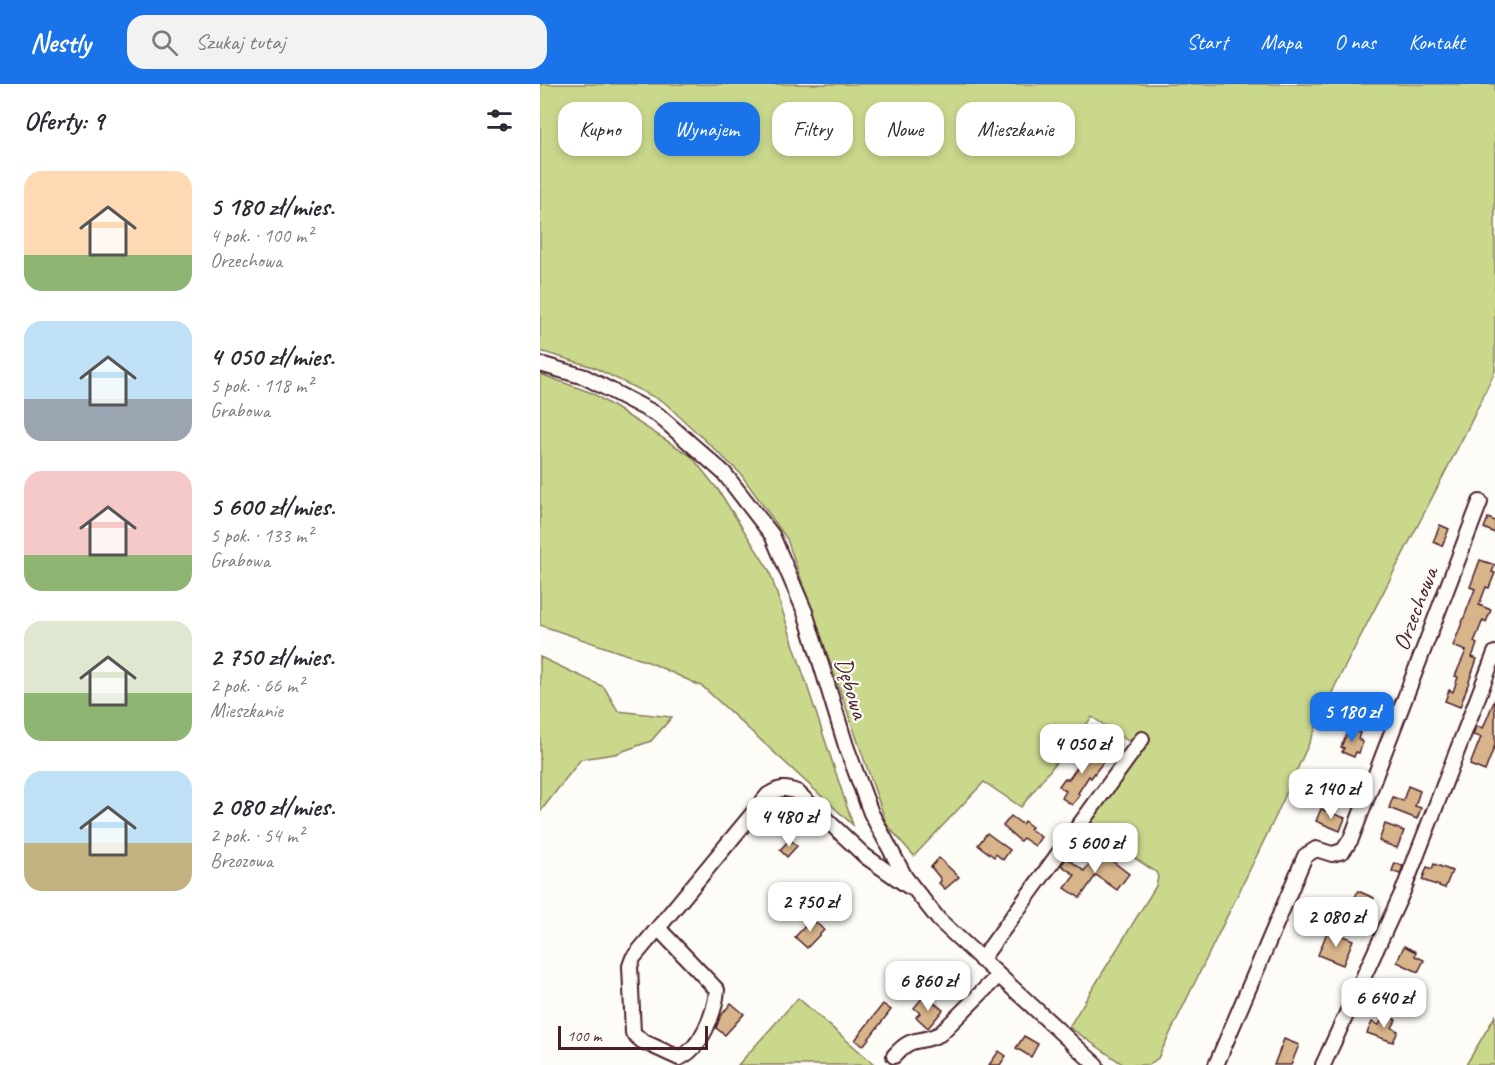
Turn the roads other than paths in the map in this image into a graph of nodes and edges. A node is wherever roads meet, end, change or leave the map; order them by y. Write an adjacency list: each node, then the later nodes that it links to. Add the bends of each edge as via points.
1 (540, 364): 5 (street, Dębowa, via 585,377 658,415 724,473 772,535 805,612 871,813 905,877)
2 (1480, 502): 11 (street, Orzechowa, via 1351,839 1343,851 1332,854 1316,849 1305,856)
3 (1495, 653): 12 (street, via 1403,891)
4 (1142, 739): 7 (street)
5 (918, 893): 6 (street, via 865,856 797,792 777,789); 7 (street, Dębowa, via 939,920)
6 (658, 927): 6 (street, via 630,966 633,1033 679,1058 698,1043 716,1003 717,990)
7 (981, 960): 8 (street, Dębowa)
8 (998, 975): 9 (street, via 940,1034 910,1041); 10 (street, Dębowa)
9 (894, 1056)
10 (1096, 1065)
11 (1216, 1065)
12 (1323, 1065)

